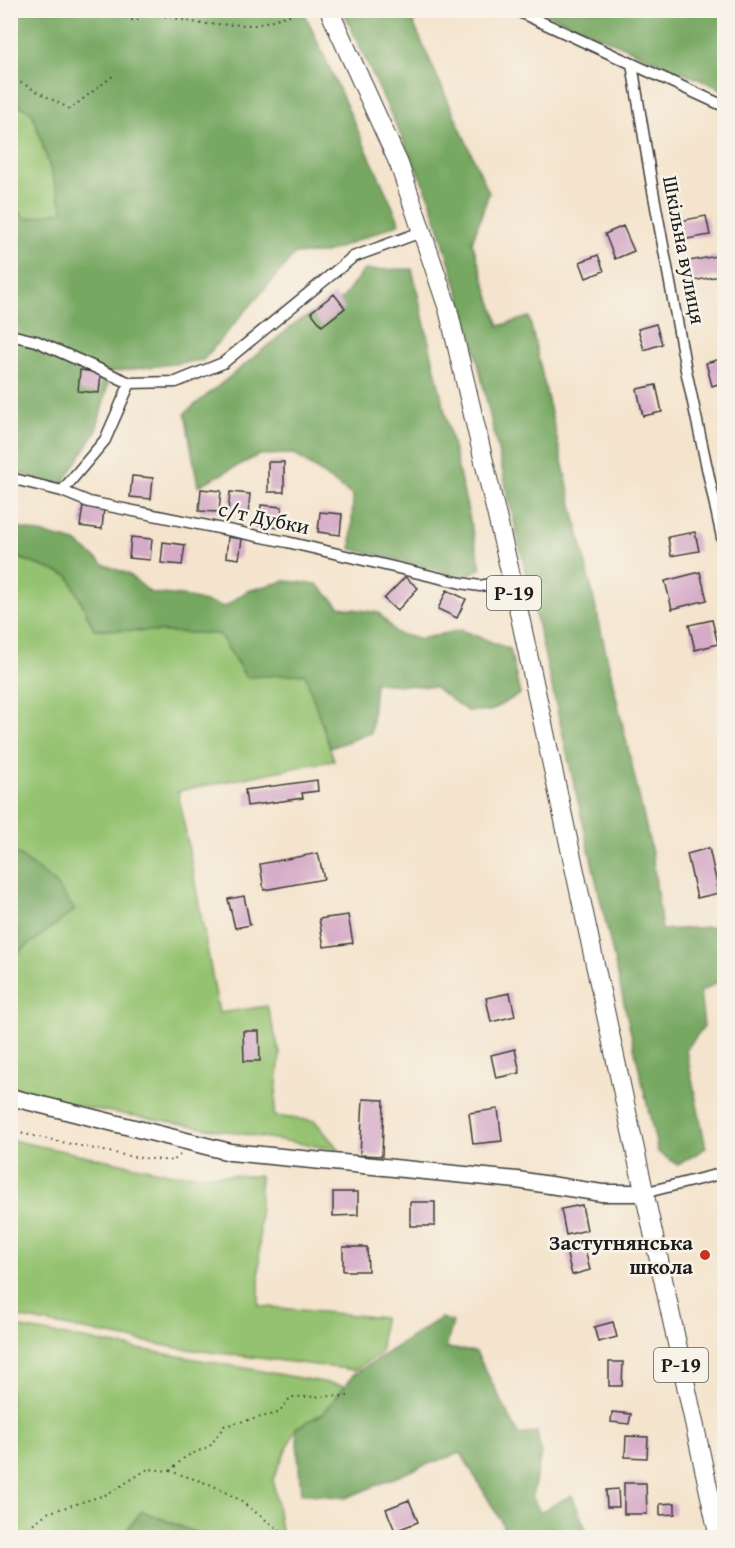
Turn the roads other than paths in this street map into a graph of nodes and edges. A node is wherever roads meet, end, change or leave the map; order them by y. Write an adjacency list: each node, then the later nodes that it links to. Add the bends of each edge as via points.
1 (329, 10): 5 (main road, Р-19, via 399,164)
2 (514, 10): 3 (street)
3 (632, 64): 4 (street); 10 (street, Шкільна вулиця, via 686,370)
4 (724, 106)
5 (424, 231): 7 (street, via 352,257 223,363 176,382); 11 (main road, Р-19, via 450,320)
6 (10, 335): 7 (street, via 36,341)
7 (130, 383): 9 (street, via 105,441)
8 (10, 478): 9 (street, с/т Дубки)
9 (62, 491): 11 (street, с/т Дубки, via 89,502 287,542 461,583 480,586)
10 (724, 547)
11 (512, 580): 14 (main road, Р-19)
12 (10, 1097): 14 (street, via 230,1152 517,1180 602,1194)
13 (724, 1173): 14 (street)
14 (643, 1193): 15 (main road, Р-19)
15 (719, 1538)

